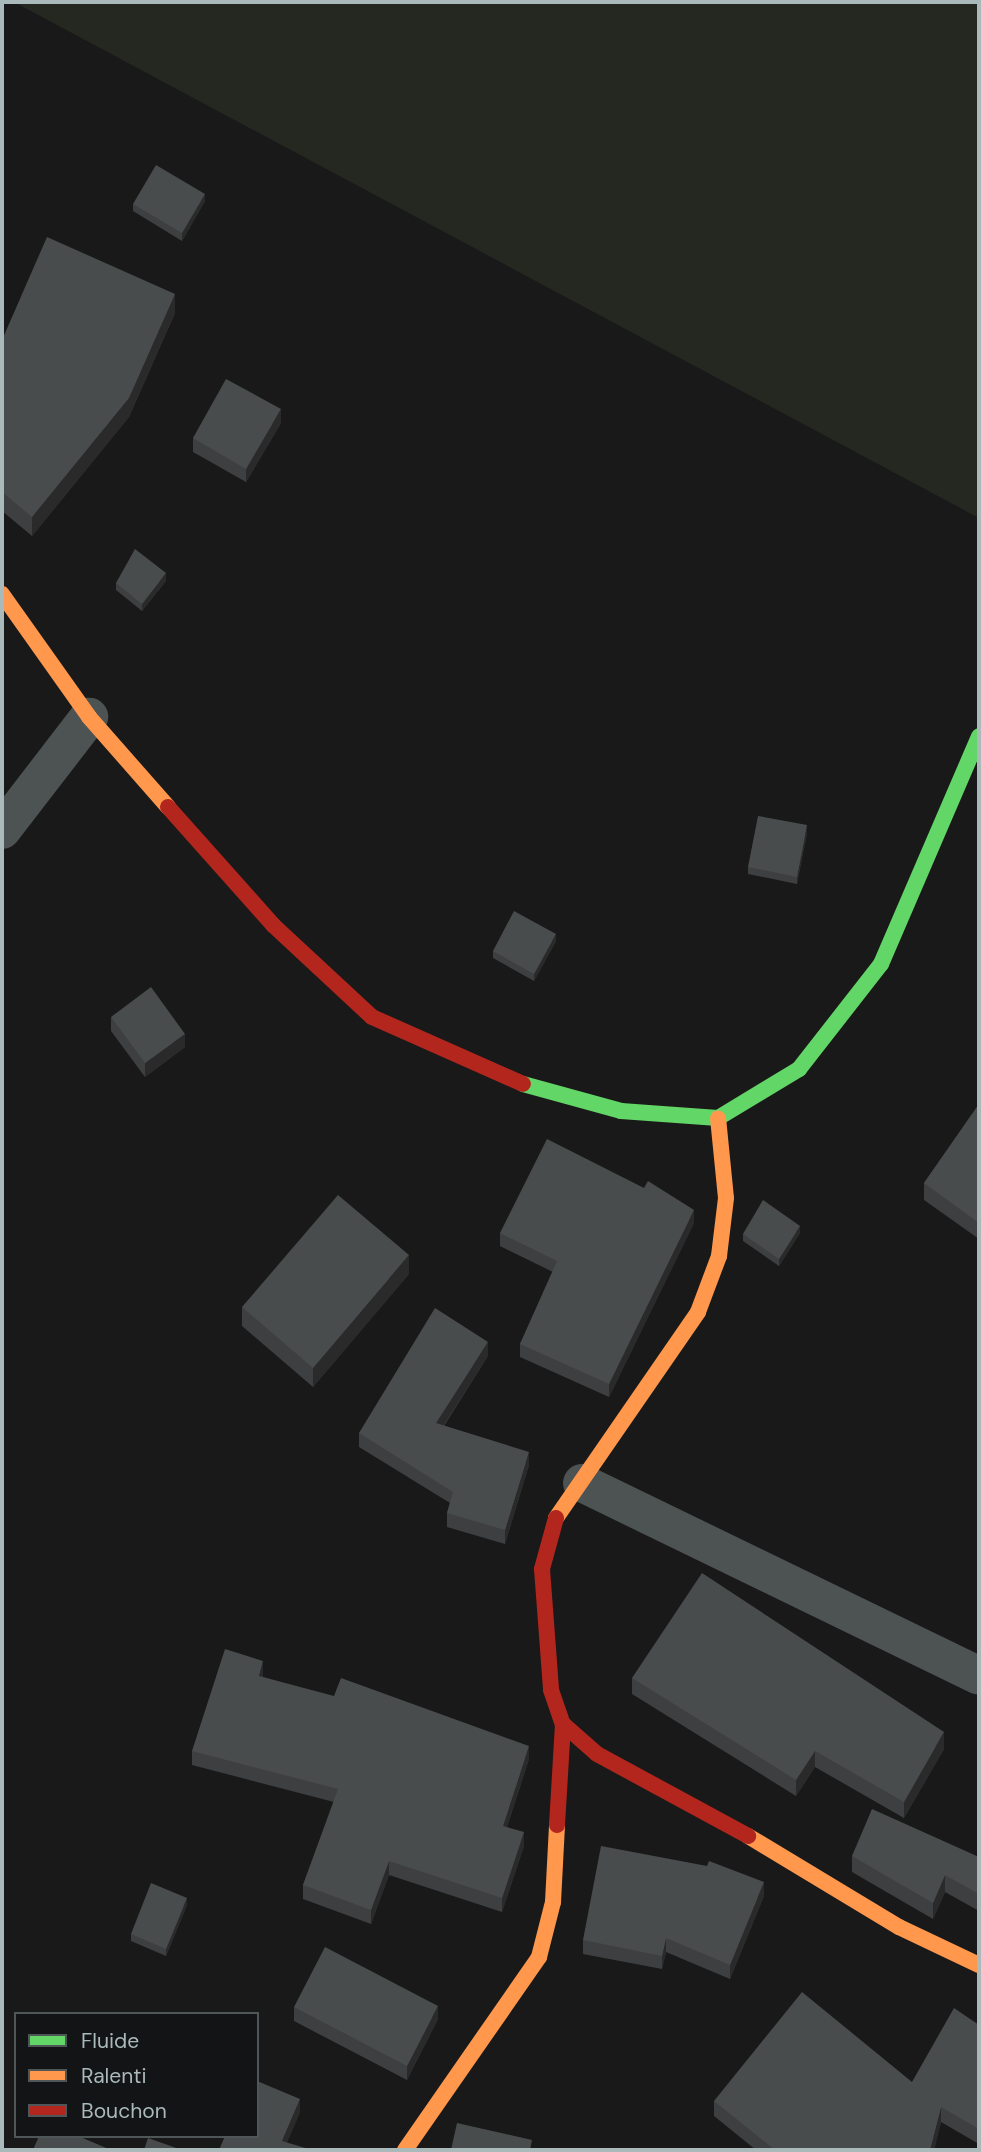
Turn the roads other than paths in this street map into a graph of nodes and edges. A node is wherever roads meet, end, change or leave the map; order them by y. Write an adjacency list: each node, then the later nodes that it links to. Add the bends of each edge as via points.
1 (2, 594): 2 (street)
2 (89, 717): 4 (street); 5 (street, via 273,925 372,1017 495,1076 621,1111)
3 (979, 736): 5 (street, via 881,964 799,1069)
4 (2, 830)
5 (718, 1118): 6 (street, via 726,1198 719,1256 698,1312)
6 (582, 1483): 7 (street); 8 (street, via 552,1523 542,1569 551,1690)
7 (979, 1676)
8 (563, 1724): 9 (street, via 597,1754 769,1847 899,1927); 10 (street, via 553,1902 539,1957)
9 (979, 1965)
10 (405, 2150)

